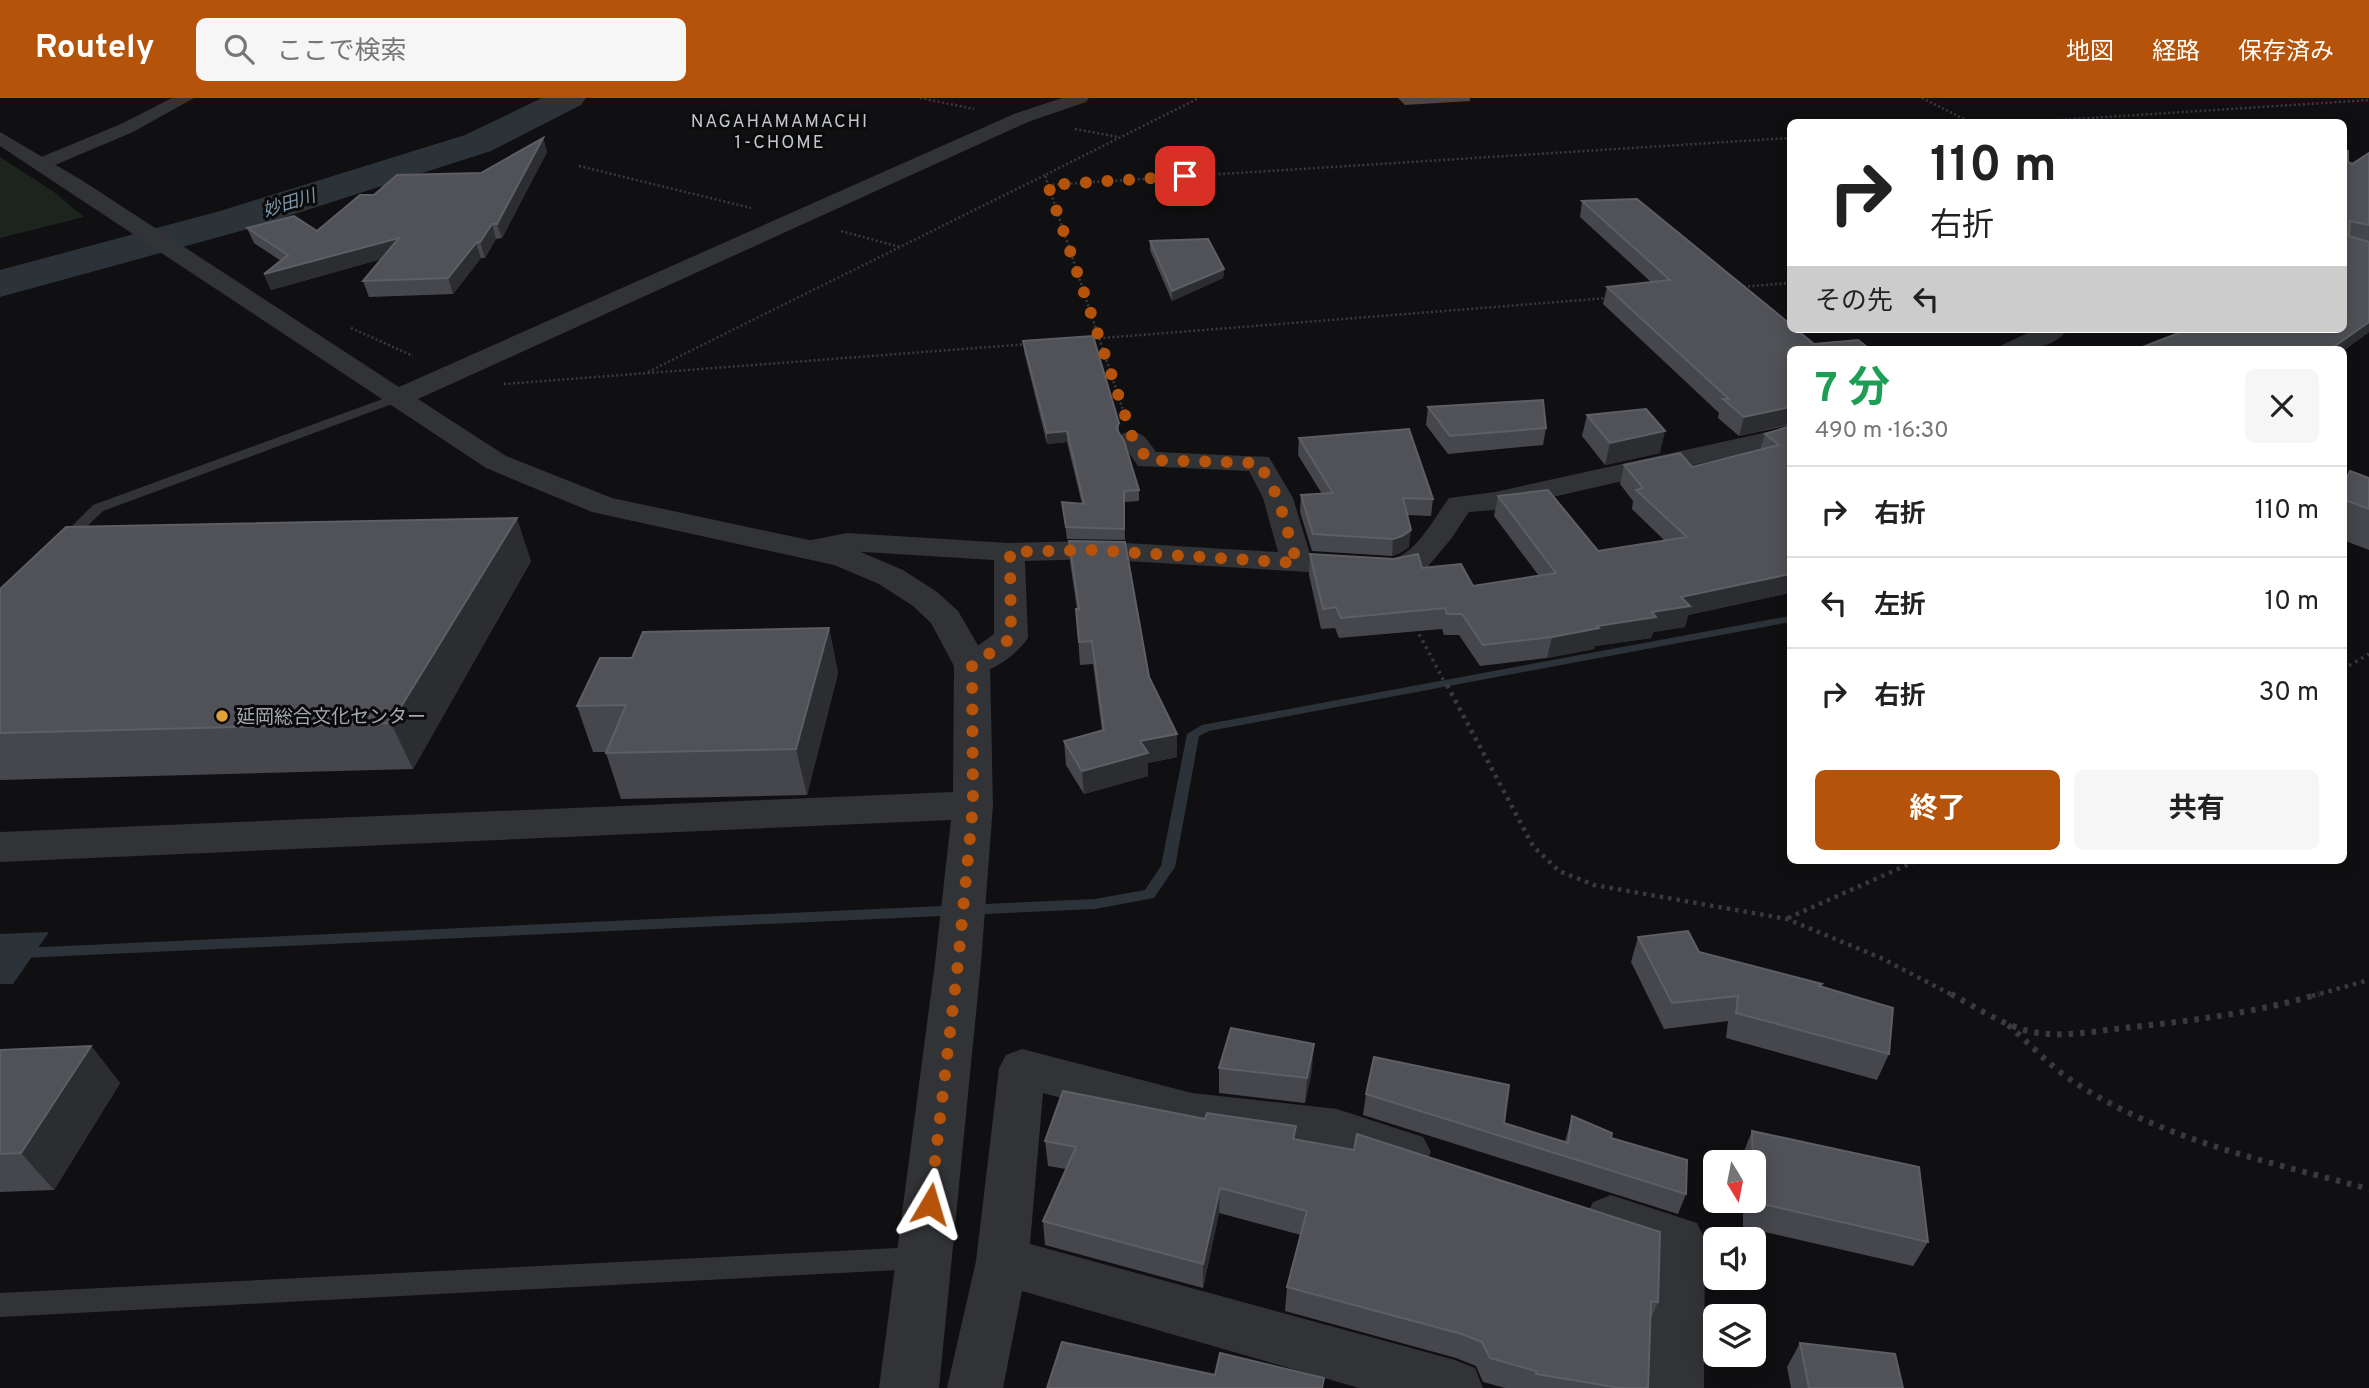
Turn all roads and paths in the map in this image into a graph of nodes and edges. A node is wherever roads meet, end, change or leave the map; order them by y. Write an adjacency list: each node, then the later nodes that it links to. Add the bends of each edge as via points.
1 (185, 98): 10 (street)
2 (1080, 98): 14 (street, via 1021,118)
3 (1199, 98): 12 (path)
4 (1922, 98): 6 (path)
5 (2369, 100): 7 (path)
6 (1964, 119)
7 (2075, 119)
8 (0, 138): 10 (street)
9 (1787, 138): 13 (path)
10 (41, 164): 26 (street)
11 (579, 166): 14 (path)
12 (1045, 175): 13 (path); 15 (path)
13 (1048, 185): 20 (path)
14 (795, 219): 15 (path); 26 (street)
15 (901, 247): 24 (path)
16 (1787, 283): 17 (path)
17 (1735, 288)
18 (1611, 298): 20 (path)
19 (2047, 333): 23 (street)
20 (1099, 338): 21 (path); 27 (path)
21 (1085, 340)
22 (1030, 344): 24 (path)
23 (2020, 346)
24 (645, 374): 25 (path)
25 (504, 384)
26 (399, 397): 29 (street, via 496,461 603,505); 31 (lane, via 98,508)
27 (1133, 439): 32 (street, via 1148,460 1259,463 1278,498)
28 (1785, 441): 33 (street, via 1495,501 1459,504 1414,563)
29 (812, 549): 30 (street, via 847,542); 35 (street, via 891,577 925,599 946,618)
30 (1010, 552): 32 (street, via 1093,550); 35 (street, via 1011,638)
31 (49, 556)
32 (1297, 563): 33 (street)
33 (1392, 568): 40 (path, via 1418,632 1532,846 1559,871 1594,885)
34 (2369, 654): 36 (path)
35 (972, 666): 37 (street)
36 (2347, 667)
37 (973, 805): 38 (street); 46 (street)
38 (0, 847)
39 (1909, 864): 40 (path)
40 (1787, 919): 42 (path, via 1881,958)
41 (2369, 981): 42 (path, via 2201,1020 2066,1034 2037,1033)
42 (2006, 1023): 44 (path, via 2064,1075 2111,1102 2218,1146)
43 (1442, 1164): 47 (street, via 1337,1130 1192,1113 1023,1068)
44 (2369, 1189)
45 (1574, 1206): 52 (street, via 1679,1240)
46 (924, 1258): 48 (lane); 49 (street)
47 (1002, 1261): 50 (street); 51 (street)
48 (0, 1305)
49 (909, 1388)
50 (975, 1388)
51 (1455, 1388)
52 (1676, 1388)

